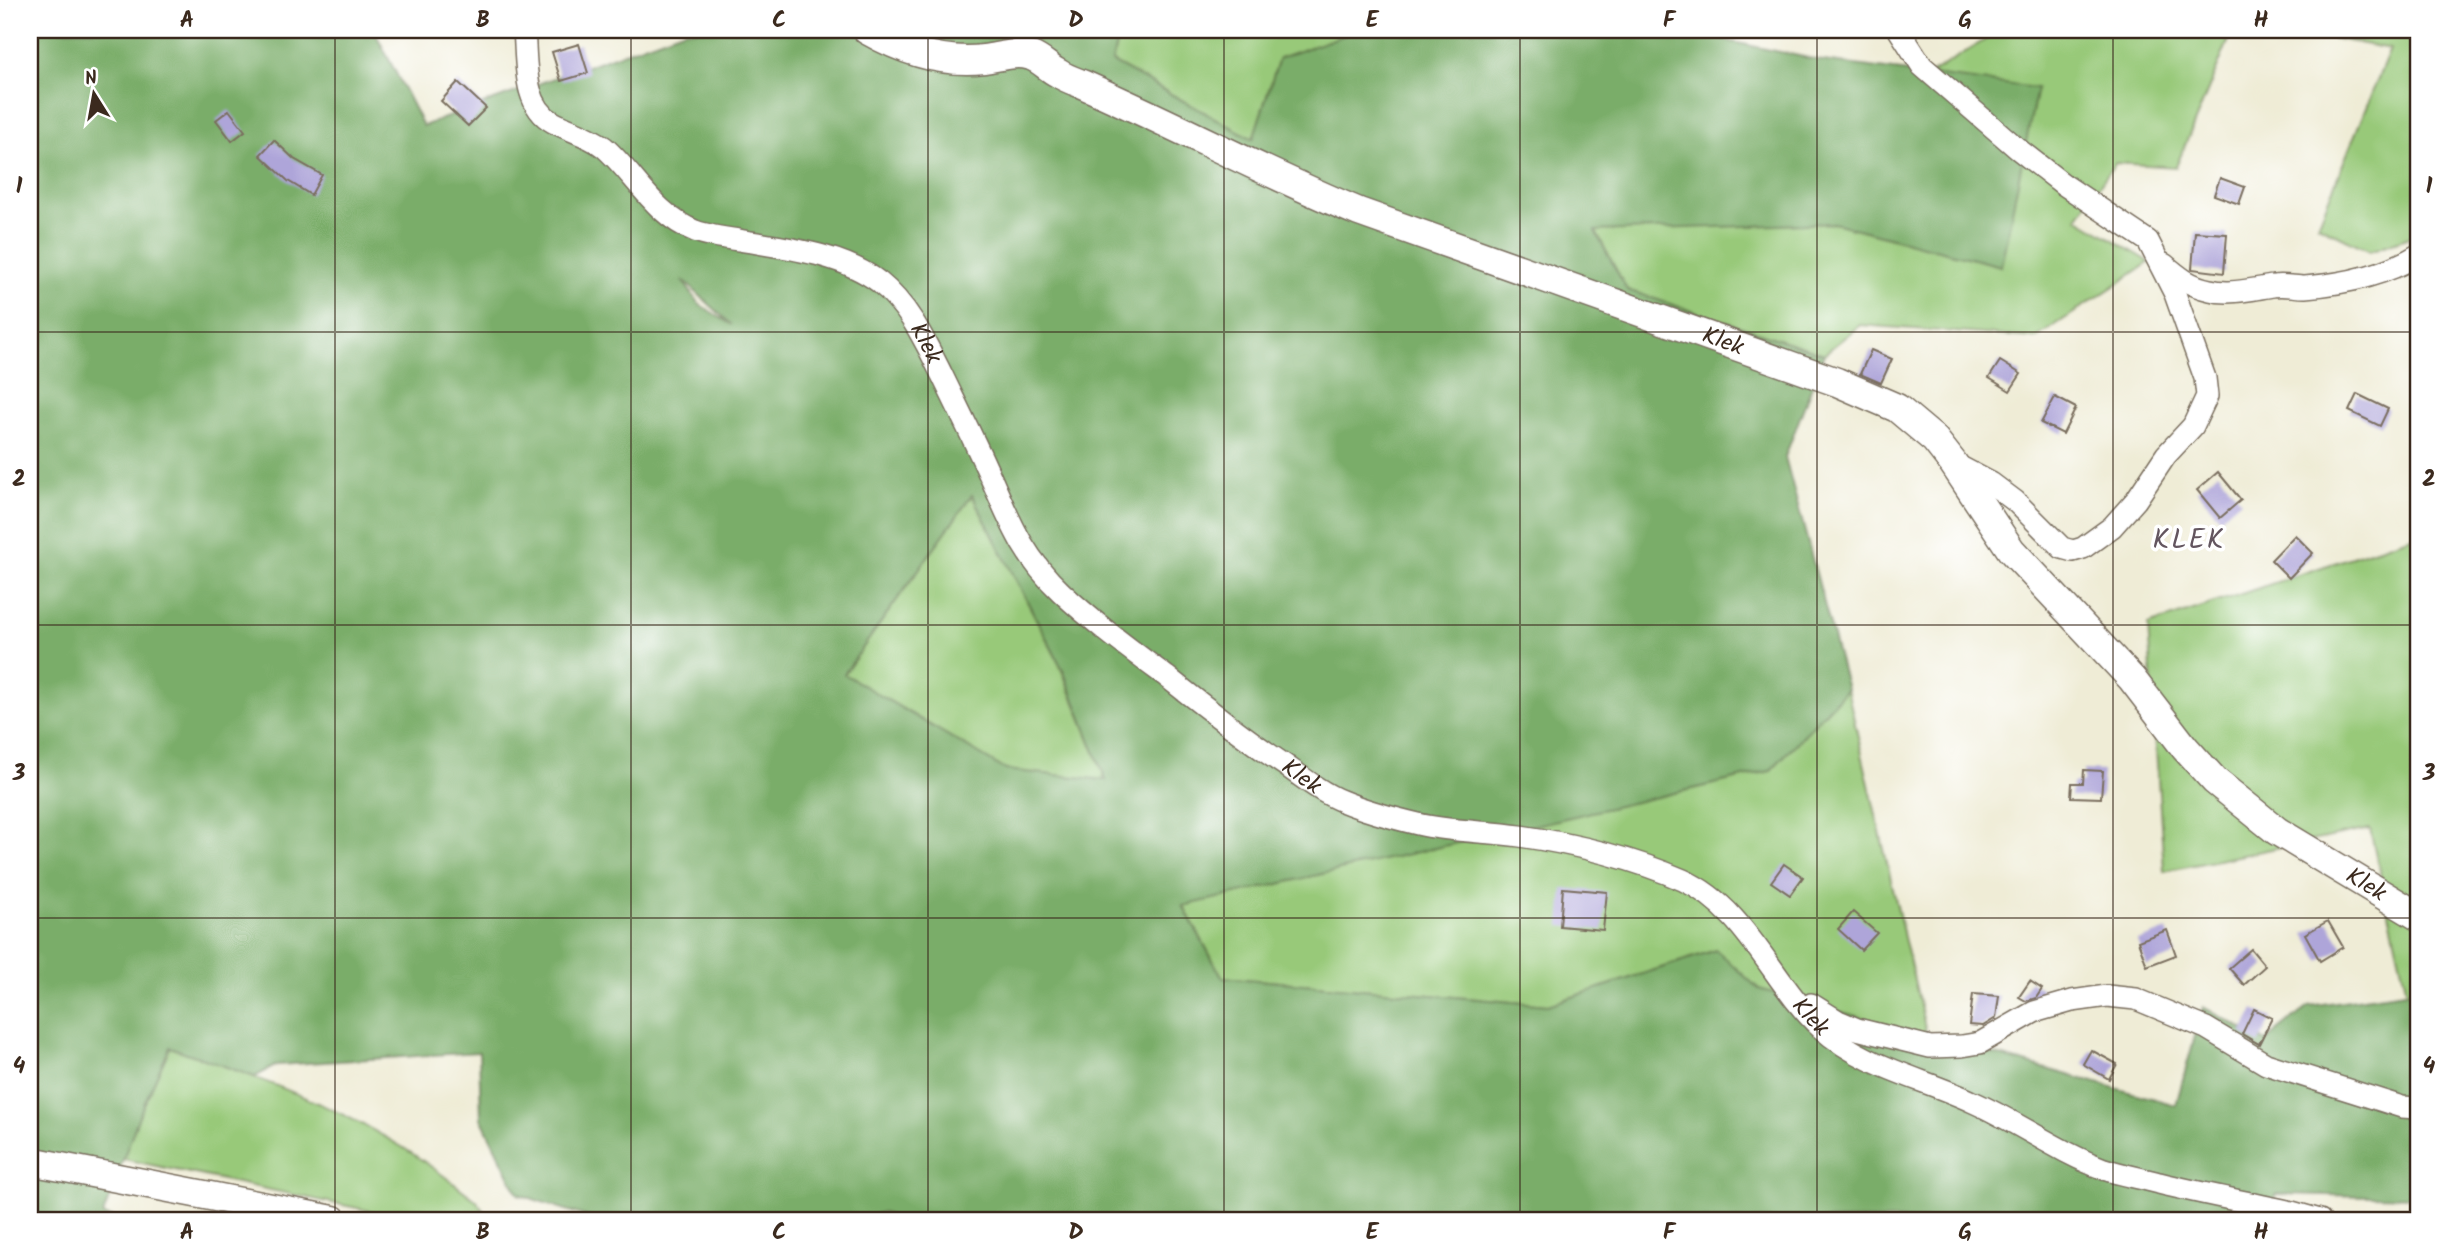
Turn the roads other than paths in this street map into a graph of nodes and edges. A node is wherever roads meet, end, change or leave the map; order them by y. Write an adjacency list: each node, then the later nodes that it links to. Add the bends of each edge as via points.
1 (524, 30): 8 (street, Klek, via 530,88 537,108 547,119 607,150 672,217 692,230 717,237 837,261 862,271 899,301 924,339 1009,521 1040,570 1097,624 1244,737 1342,801 1442,829 1580,846 1687,881 1744,929)
2 (867, 30): 6 (street, Klek, via 902,47 958,60 1011,54 1041,60 1059,74 1306,191 1875,398 1915,422)
3 (1899, 30): 5 (street, via 1922,66 2054,177 2148,241)
4 (2418, 255): 5 (street, via 2376,274 2324,286 2212,291 2185,282)
5 (2157, 258): 6 (street, via 2175,293 2205,377 2207,396 2193,426 2112,527 2083,548 2062,548 2015,501)
6 (1953, 463): 7 (street, Klek, via 2011,550 2132,679 2215,781 2277,831)
7 (2418, 916)
8 (1787, 986): 9 (street, via 1838,1021 1930,1047 1980,1043 2034,1012 2072,1000 2136,999 2206,1028 2266,1064); 12 (street, Klek, via 1818,1026 1843,1045 1969,1100 2072,1155 2107,1170)
9 (2418, 1108)
10 (30, 1161): 11 (street)
11 (333, 1220)
12 (2320, 1220)

